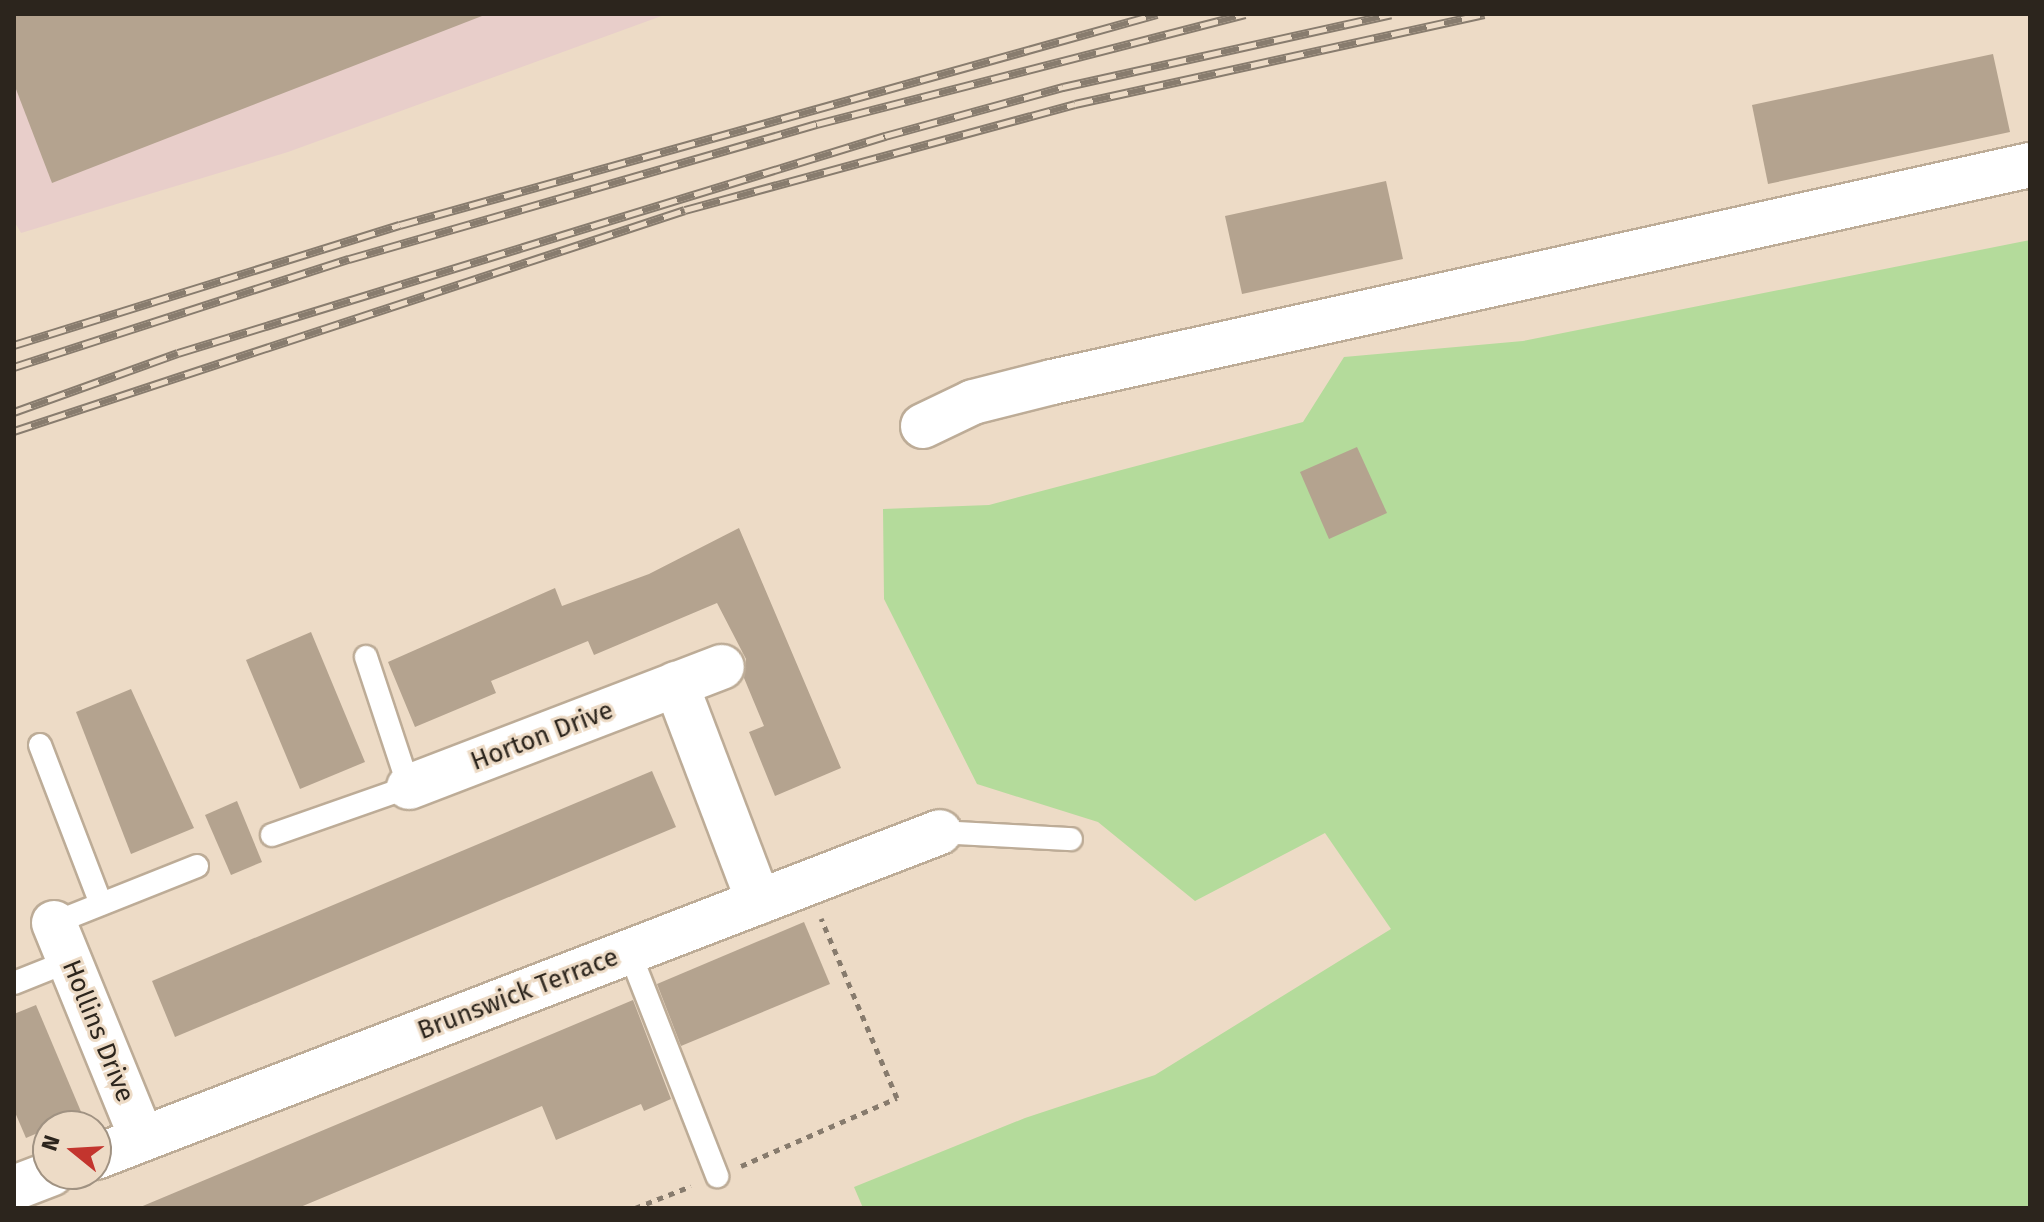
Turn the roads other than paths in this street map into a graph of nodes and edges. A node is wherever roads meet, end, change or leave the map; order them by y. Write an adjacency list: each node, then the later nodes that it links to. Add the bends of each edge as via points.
1 (2030, 165): 2 (street, via 1052,382 973,402)
2 (923, 426)
3 (366, 657): 7 (lane)
4 (722, 667): 5 (street, Horton Drive)
5 (676, 684): 7 (street, Horton Drive); 12 (street)
6 (40, 745): 13 (lane)
7 (409, 787): 9 (lane)
8 (940, 832): 10 (lane); 12 (street, Brunswick Terrace)
9 (272, 835)
10 (1071, 839)
11 (197, 866): 13 (lane)
12 (759, 902): 15 (street, Brunswick Terrace)
13 (101, 904): 14 (lane)
14 (61, 942): 16 (lane); 17 (street, Hollins Drive)
15 (629, 951): 17 (street, Brunswick Terrace); 19 (lane)
16 (14, 983)
17 (142, 1139): 18 (street, Brunswick Terrace)
18 (112, 1151)
19 (717, 1176)

